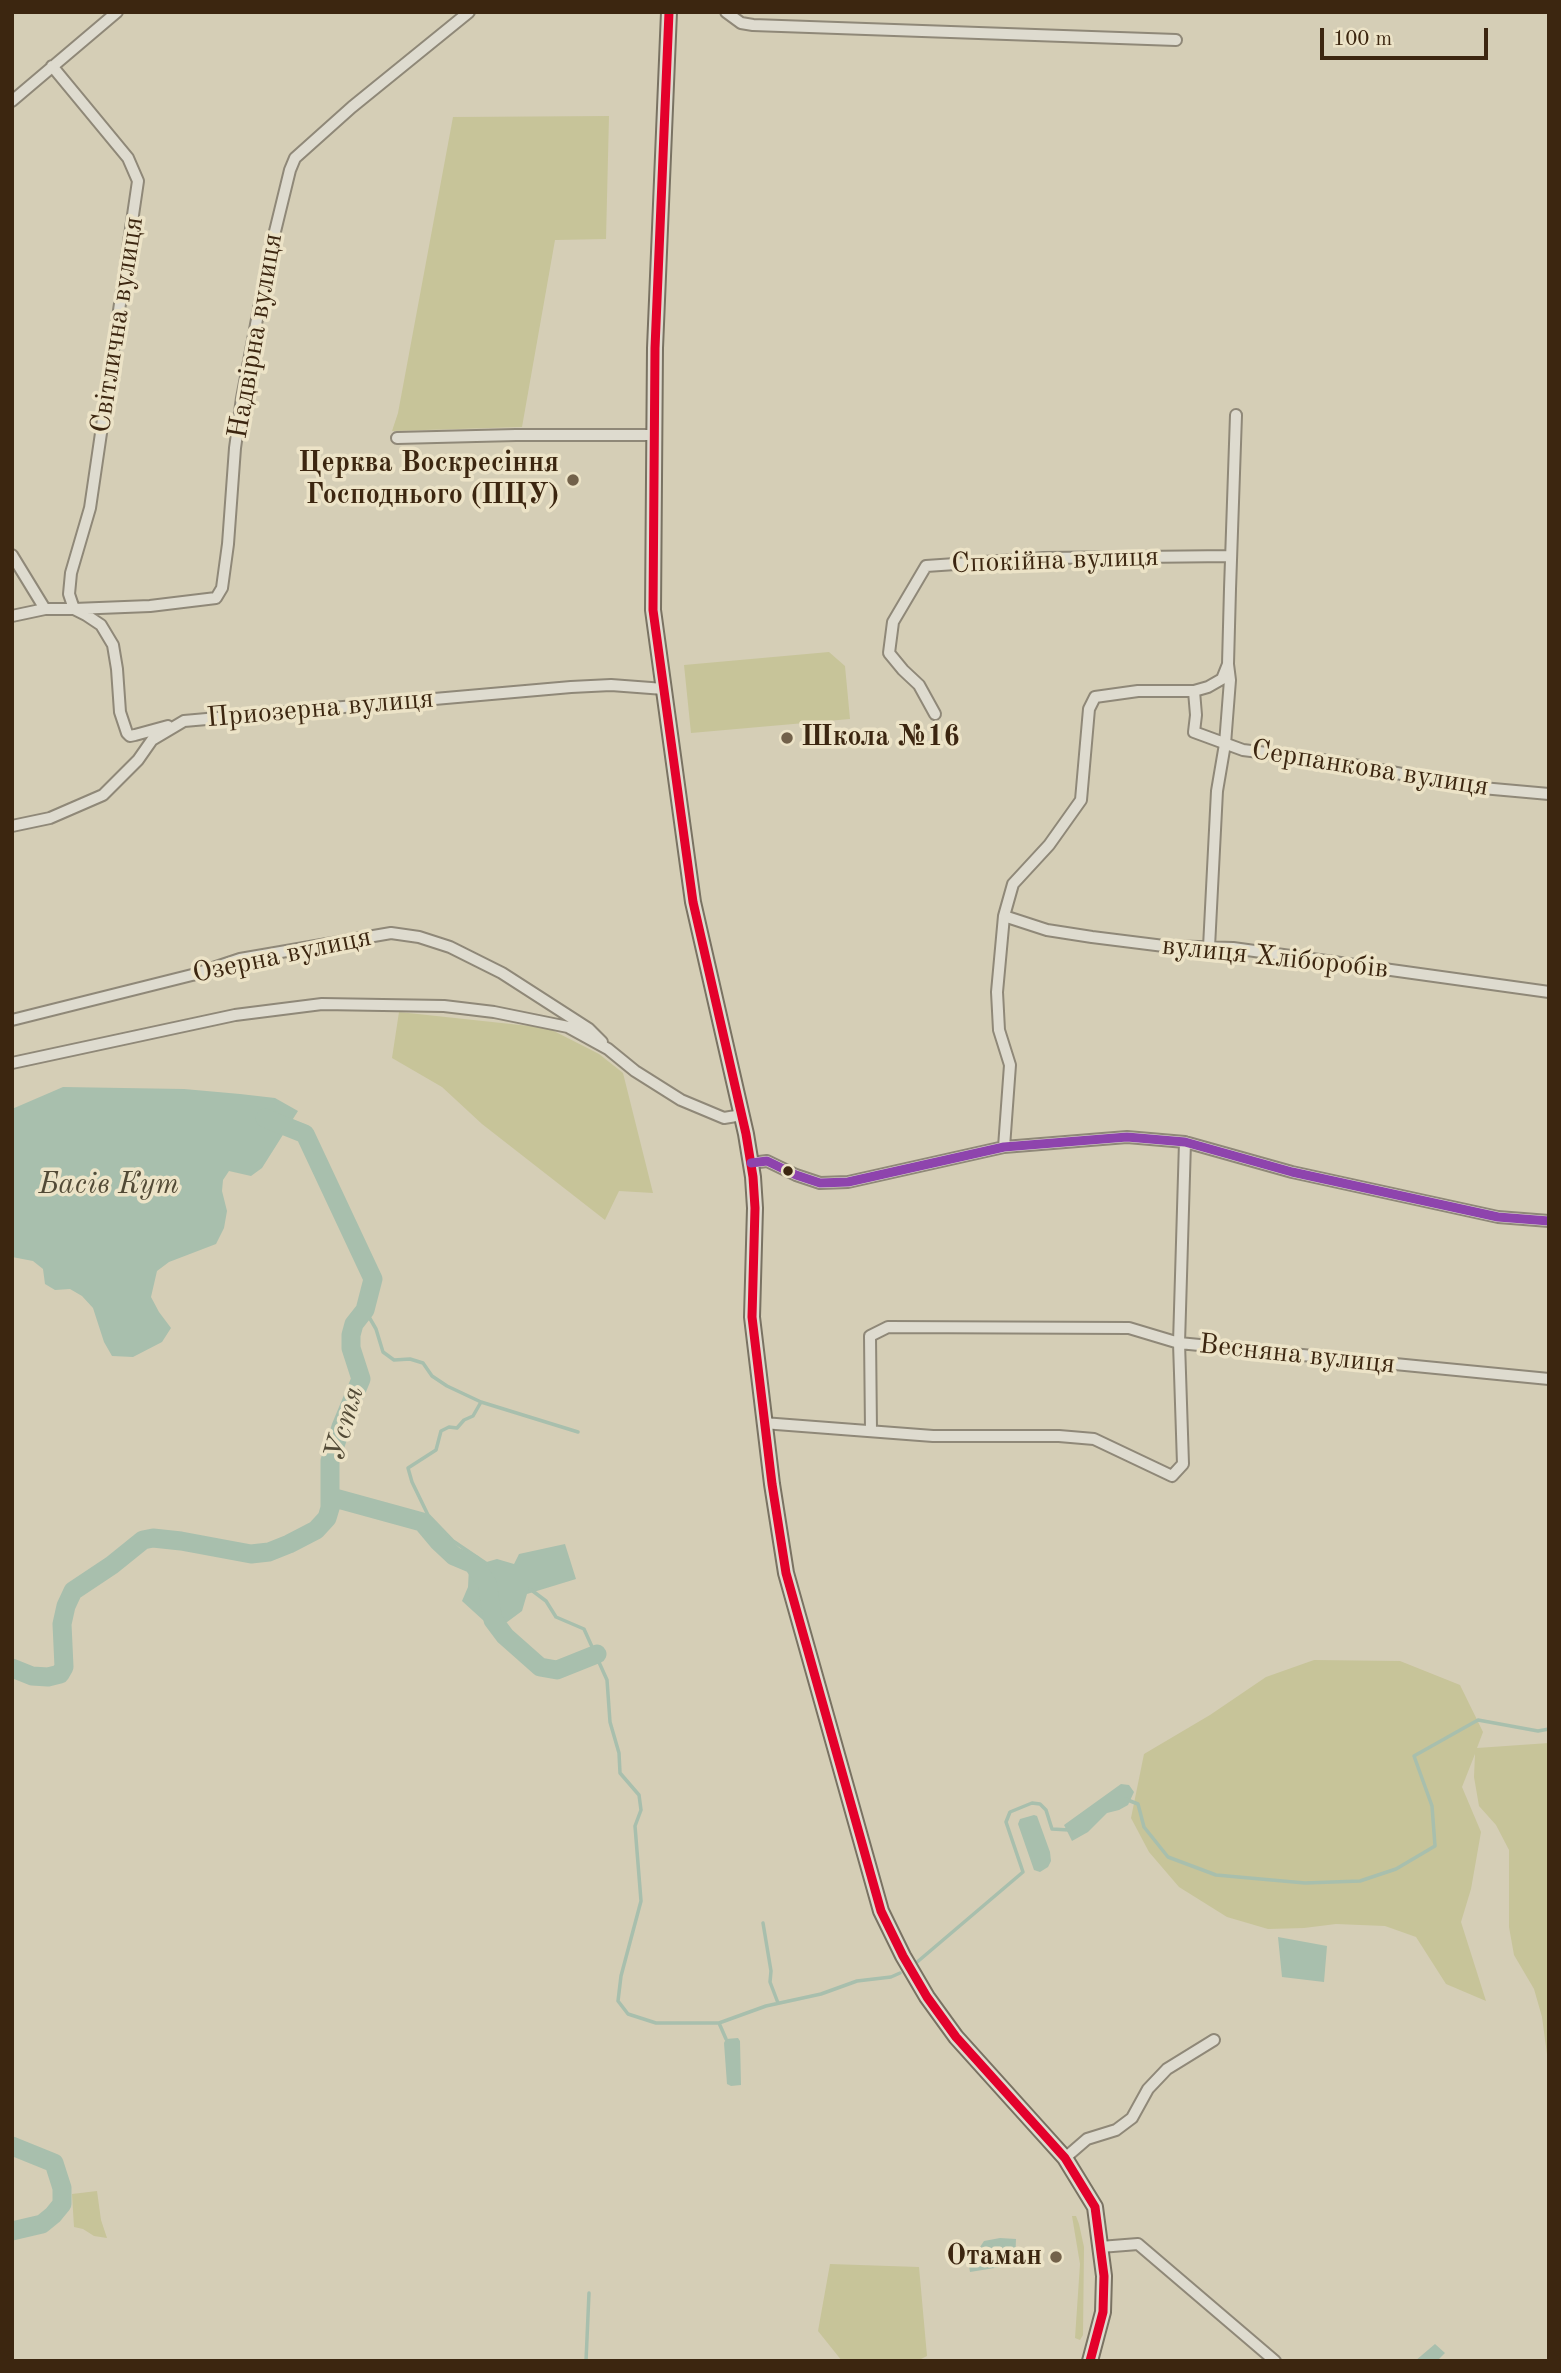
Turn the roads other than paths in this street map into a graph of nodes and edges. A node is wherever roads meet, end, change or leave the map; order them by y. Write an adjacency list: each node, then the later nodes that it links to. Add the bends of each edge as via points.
1 (117, 12): 6 (street)
2 (469, 12): 14 (street, Надвірна вулиця, via 295,158 269,256 240,411 222,588 216,598)
3 (669, 12): 9 (main road)
4 (726, 12): 5 (street, via 752,25)
5 (1176, 40)
6 (52, 66): 7 (street); 14 (street, Світлична вулиця, via 128,158 138,181 90,508 71,573 69,594)
7 (12, 101)
8 (1236, 415): 12 (street)
9 (655, 435): 10 (street); 17 (main road, via 652,588)
10 (397, 438)
11 (12, 555): 13 (street)
12 (1231, 556): 16 (street); 19 (street, Спокійна вулиця, via 1044,558 926,566 893,622 888,653 919,685)
13 (45, 609): 14 (street); 15 (street)
14 (74, 609): 20 (street, via 101,625 113,645 120,712 130,736)
15 (12, 616)
16 (1228, 664): 18 (street, via 1222,679); 21 (street)
17 (664, 689): 20 (street, Приозерна вулиця, via 571,687); 30 (main road, via 693,902)
18 (1194, 691): 21 (street, Серпанкова вулиця, via 1194,732); 24 (street, via 1096,697 1089,709 1081,800 1013,884)
19 (935, 714)
20 (184, 721): 23 (street, Приозерна вулиця, via 152,740 103,795 50,818)
21 (1225, 744): 22 (street, Серпанкова вулиця, via 1471,787); 25 (street, via 1217,791)
22 (1549, 794)
23 (12, 826)
24 (1004, 916): 25 (street, вулиця Хліборобів, via 1047,930 1092,937); 32 (street, via 999,1030 1010,1065)
25 (1209, 947): 26 (street, вулиця Хліборобів)
26 (1549, 992)
27 (12, 1020): 28 (street, Озерна вулиця, via 240,959 391,933 450,947 502,973 589,1029)
28 (608, 1049): 29 (street, via 568,1027 494,1012 444,1006 322,1004 235,1015); 30 (street, via 681,1100 724,1118)
29 (12, 1063)
30 (742, 1115): 33 (main road)
31 (1185, 1142): 32 (street, via 1127,1137); 34 (street, via 1292,1172 1498,1217); 35 (street)
32 (1004, 1147): 33 (street, via 849,1182 820,1183 767,1161)
33 (751, 1163): 37 (main road, via 755,1208 752,1317)
34 (1549, 1222)
35 (1179, 1343): 36 (street, Весняна вулиця); 38 (street, via 1129,1328 888,1327 870,1336); 38 (street, Весняна вулиця, via 1183,1464 1172,1476 1094,1439)
36 (1549, 1379)
37 (764, 1423): 38 (street, Весняна вулиця); 40 (main road, via 786,1573 881,1911 927,1997 956,2037)
38 (871, 1430)
39 (1214, 2040): 40 (street, via 1167,2069 1148,2089 1132,2118 1116,2130 1087,2139)
40 (1065, 2158): 41 (main road, via 1095,2207)
41 (1100, 2247): 42 (main road, via 1103,2312); 43 (street, via 1138,2244)
42 (1090, 2361)
43 (1275, 2361)

